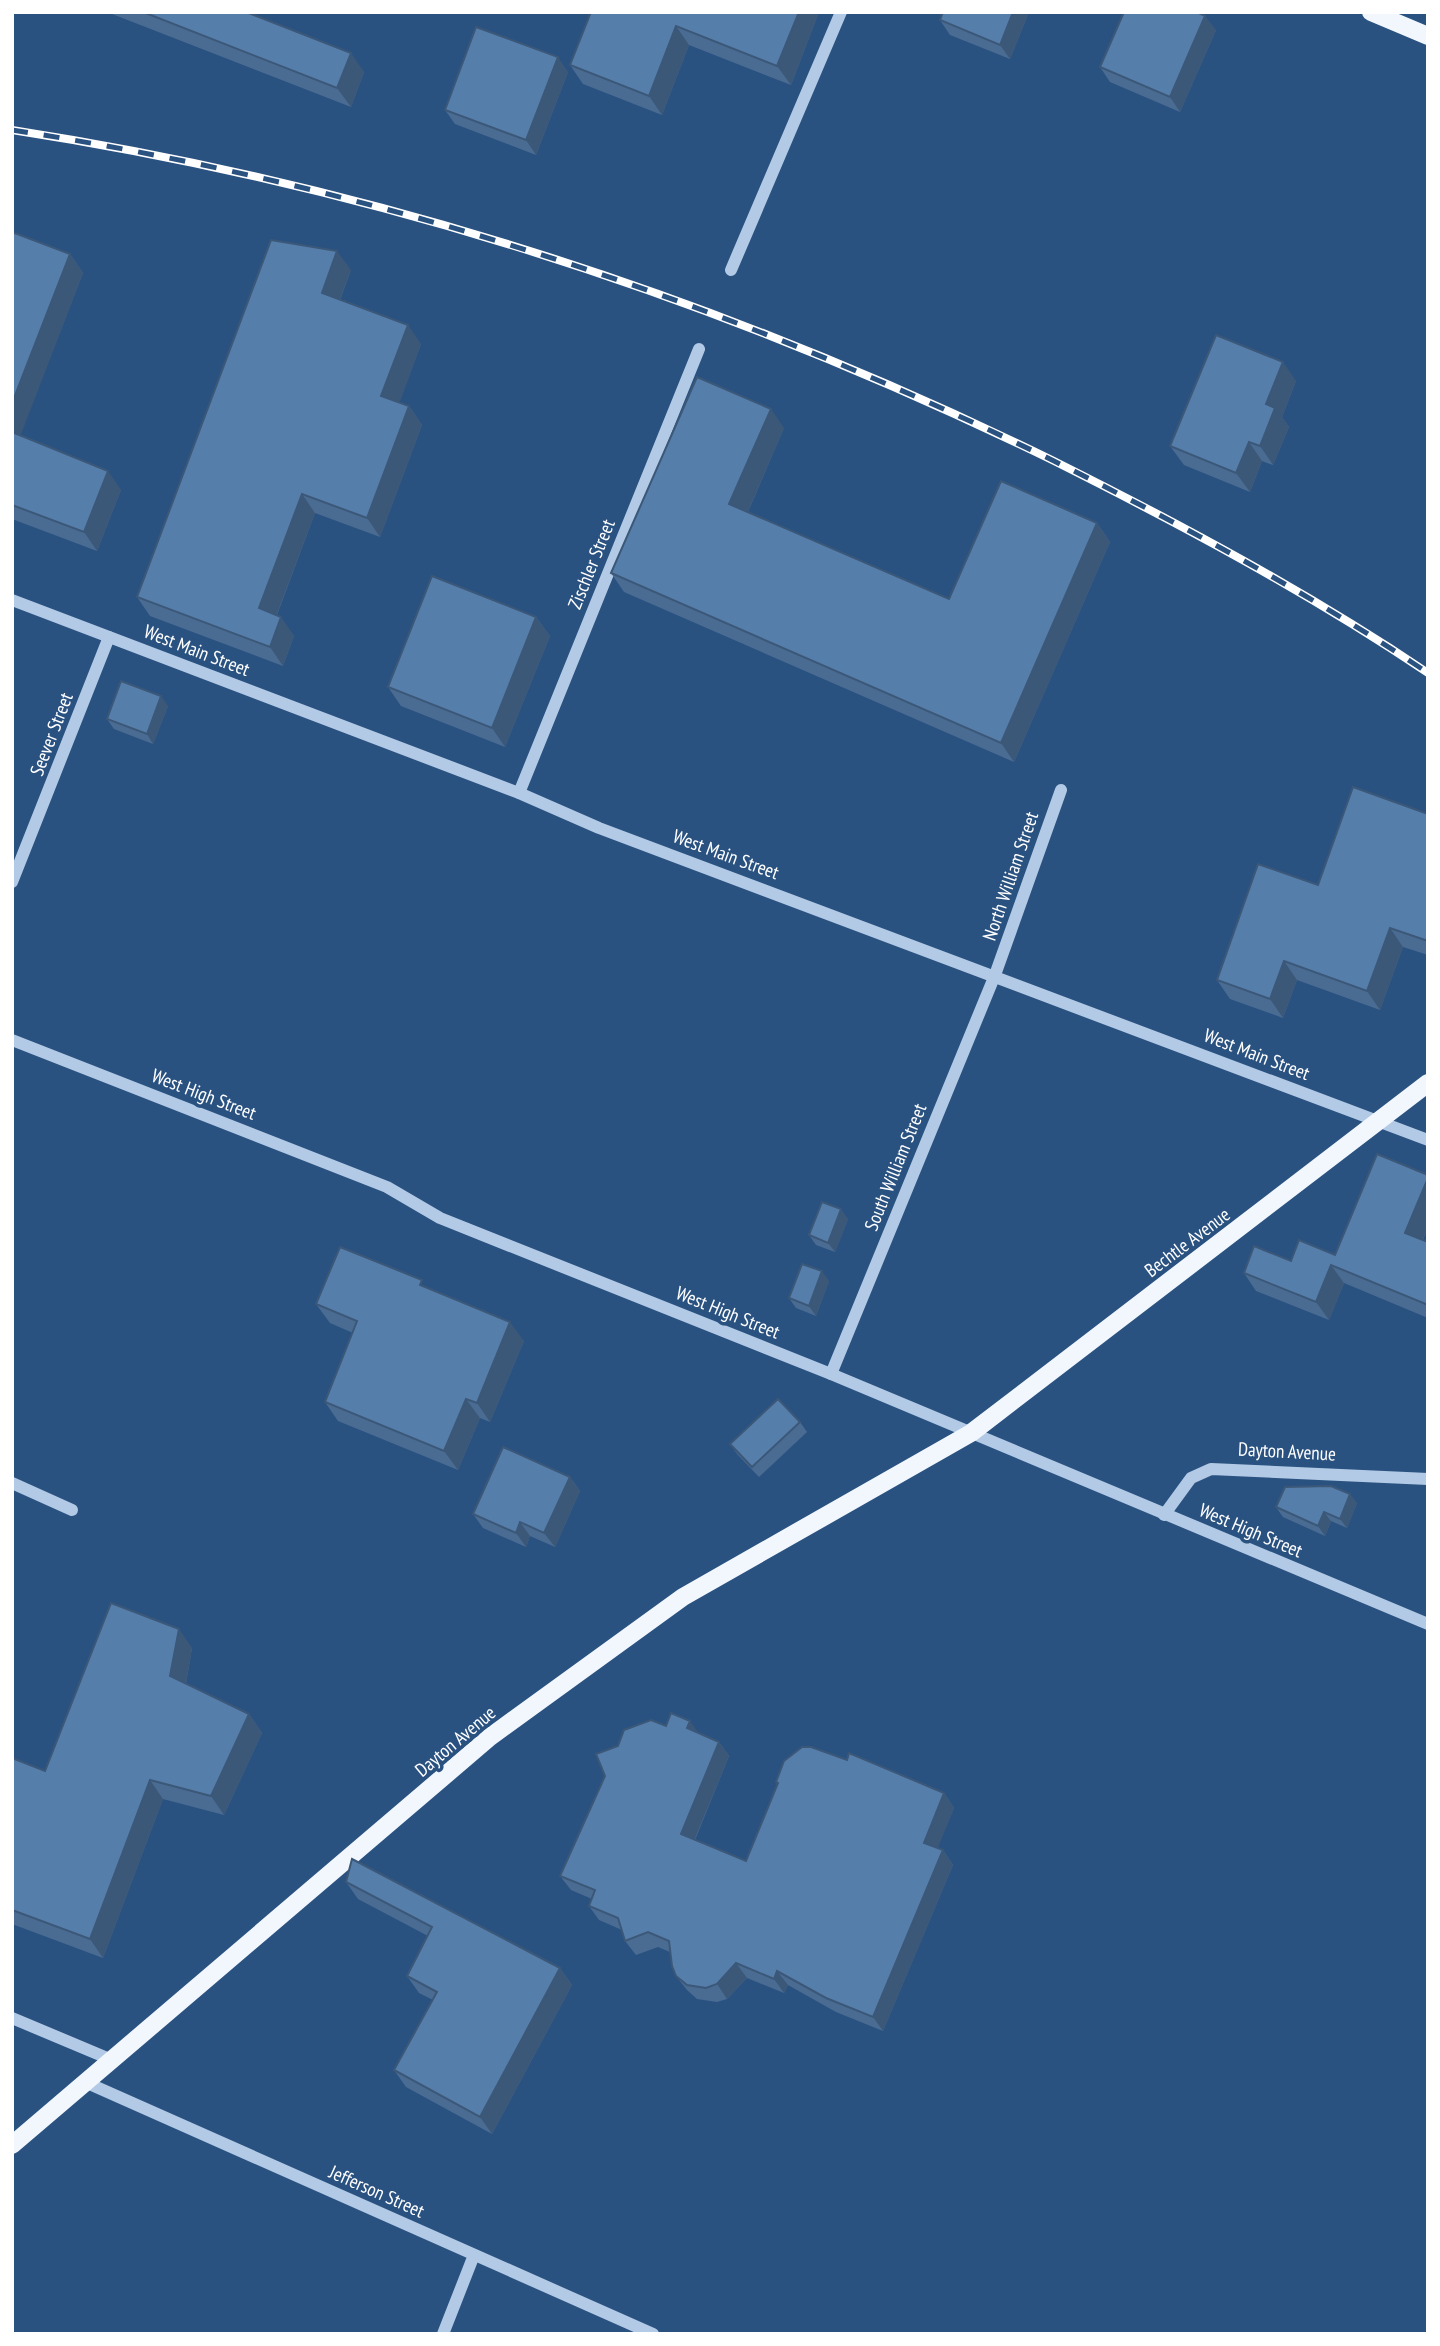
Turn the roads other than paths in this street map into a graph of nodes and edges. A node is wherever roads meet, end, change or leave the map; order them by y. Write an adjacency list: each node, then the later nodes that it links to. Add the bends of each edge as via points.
1 (841, 12): 4 (street)
2 (1371, 12): 3 (main road)
3 (1428, 36)
4 (731, 270)
5 (699, 349): 9 (street, Zischler Street)
6 (12, 600): 7 (street, West Main Street)
7 (109, 637): 9 (street, West Main Street); 10 (street, Seever Street)
8 (1060, 790): 11 (street, North William Street)
9 (519, 793): 11 (street, West Main Street, via 599,828)
10 (12, 882)
11 (995, 975): 14 (street, West Main Street); 16 (street, South William Street)
12 (12, 1040): 16 (street, West High Street, via 387,1187 440,1218)
13 (1428, 1083): 14 (main road, Bechtle Avenue)
14 (1380, 1121): 15 (street, West Main Street); 17 (main road, Bechtle Avenue)
15 (1428, 1140)
16 (831, 1374): 17 (street, West High Street)
17 (971, 1433): 21 (street, West High Street); 24 (main road, Dayton Avenue, via 683,1597 490,1737)
18 (1428, 1479): 21 (street, Dayton Avenue, via 1210,1469 1191,1478)
19 (12, 1483): 20 (street)
20 (72, 1510)
21 (1164, 1515): 22 (street, West High Street)
22 (1428, 1624)
23 (12, 2018): 24 (street)
24 (112, 2060): 25 (main road, Dayton Avenue)
25 (86, 2082): 26 (main road, Dayton Avenue); 27 (street, Jefferson Street)
26 (12, 2145)
27 (474, 2255): 28 (street); 29 (street, Jefferson Street)
28 (443, 2334)
29 (653, 2334)

